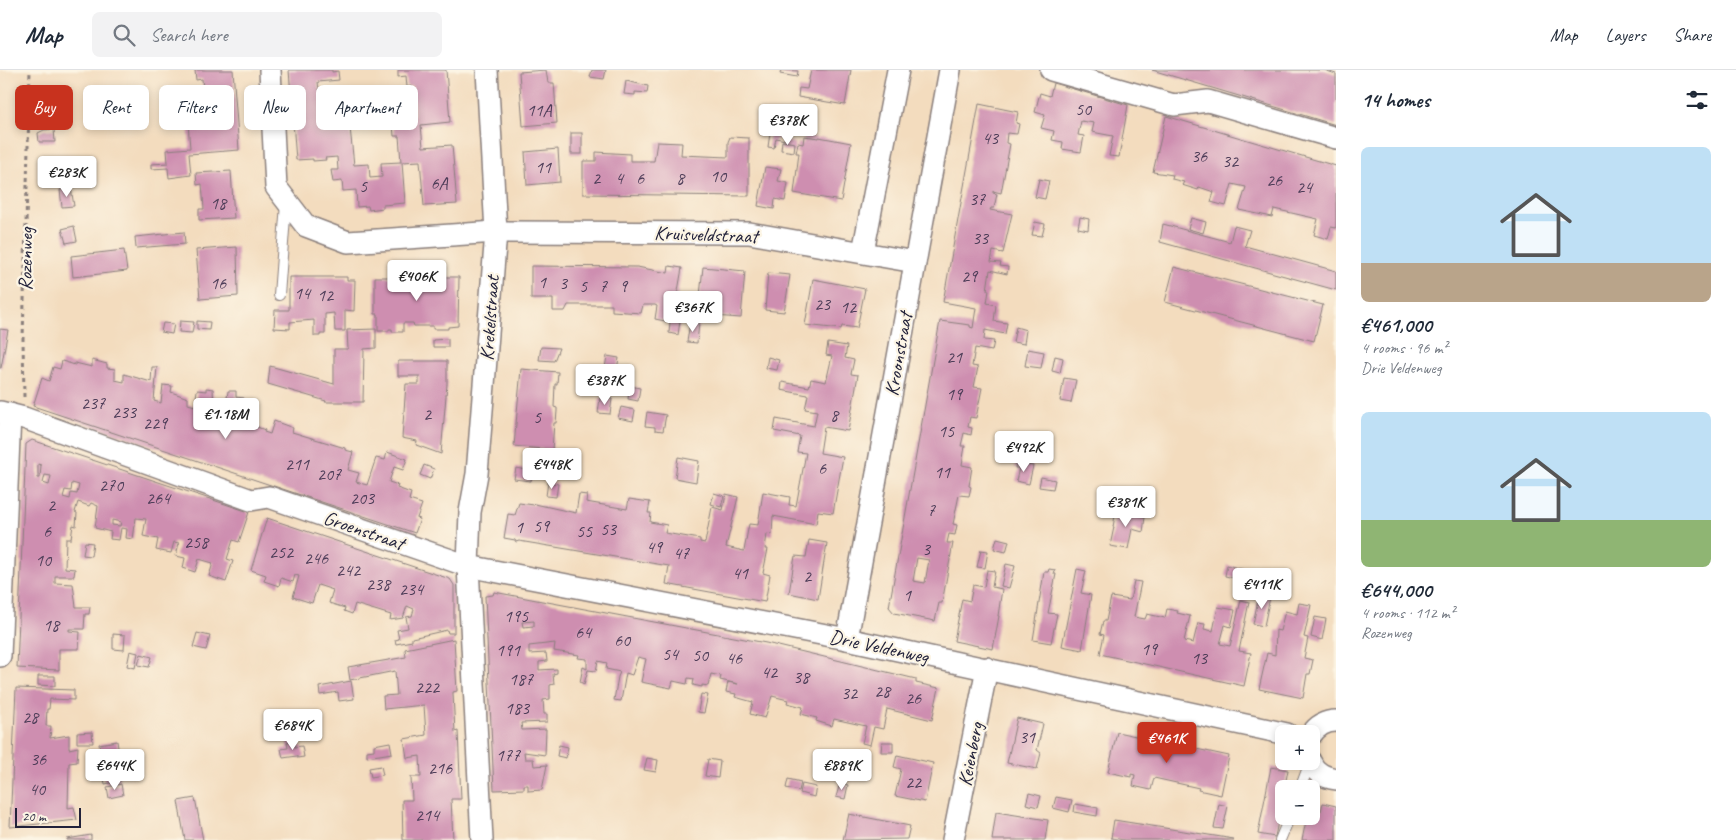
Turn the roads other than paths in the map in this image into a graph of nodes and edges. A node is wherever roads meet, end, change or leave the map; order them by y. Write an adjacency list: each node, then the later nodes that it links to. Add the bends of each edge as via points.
1 (270, 70): 7 (street, Kruisveldstraat, via 276,187)
2 (487, 70): 8 (street, Krekelstraat)
3 (898, 70): 9 (street)
4 (950, 70): 10 (street, Kroonstraat)
5 (1051, 70): 6 (street, via 1174,105 1208,101)
6 (1336, 138)
7 (286, 200): 8 (street, Kruisveldstraat, via 306,226 348,242); 11 (lane)
8 (496, 232): 9 (street, Kruisveldstraat, via 749,233); 13 (street, Krekelstraat, via 477,474 470,512)
9 (863, 252): 10 (street, Kruisveldstraat)
10 (915, 262): 14 (street, Kroonstraat)
11 (279, 295)
12 (12, 415): 13 (street, Groenstraat, via 251,500 269,497); 15 (street)
13 (468, 566): 14 (street, Drie Veldenweg); 23 (street)
14 (847, 639): 16 (street, Drie Veldenweg)
15 (0, 656)
16 (987, 668): 19 (street, Drie Veldenweg); 24 (street, Keienberg)
17 (1336, 721): 18 (street)
18 (1320, 726)
19 (1275, 731)
20 (1316, 770): 21 (street)
21 (1336, 779)
22 (1286, 825): 25 (lane)
23 (482, 840)
24 (953, 840)
25 (1280, 840)

